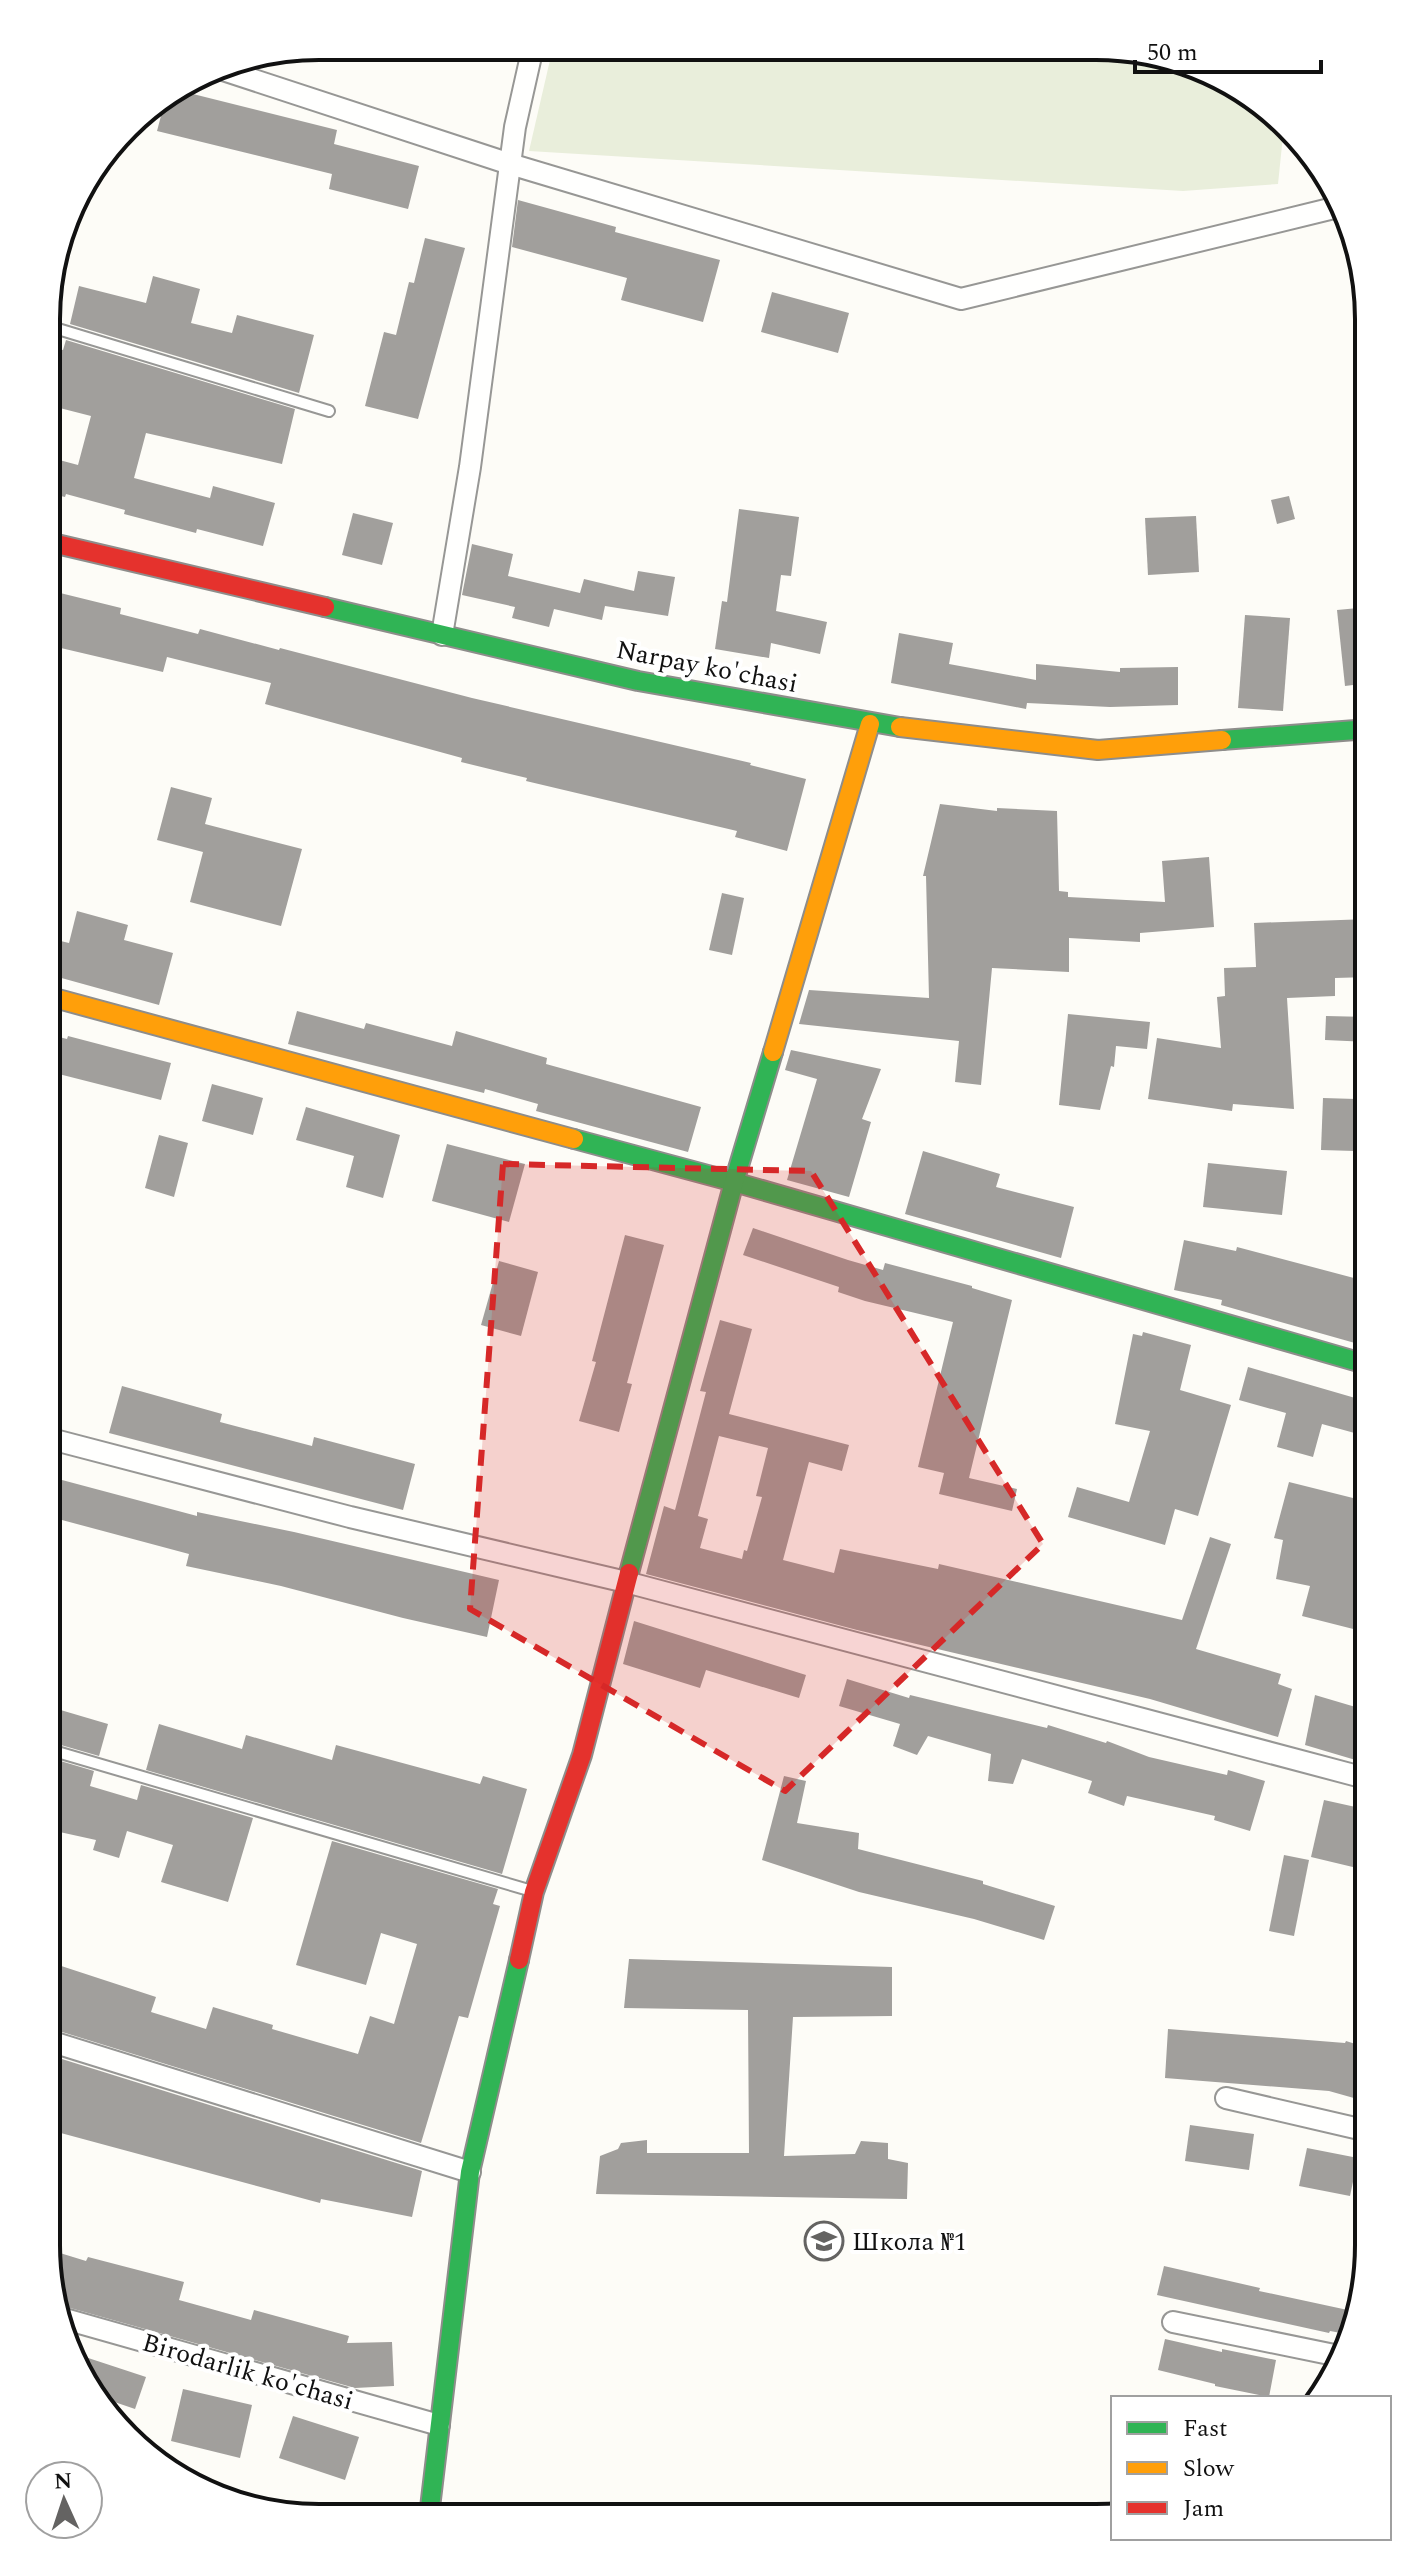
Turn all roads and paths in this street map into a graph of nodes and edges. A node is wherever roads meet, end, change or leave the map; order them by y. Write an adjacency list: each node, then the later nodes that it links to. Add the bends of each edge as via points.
1 (530, 61): 3 (street)
2 (236, 74): 3 (street)
3 (510, 164): 4 (street, via 961,299); 8 (street)
4 (1330, 209)
5 (60, 330): 6 (lane)
6 (329, 411)
7 (60, 545): 8 (street, Narpay ko'chasi)
8 (442, 635): 9 (street, Narpay ko'chasi, via 638,681)
9 (870, 724): 10 (street, Narpay ko'chasi, via 1098,750); 12 (street)
10 (1355, 730)
11 (60, 1000): 12 (street)
12 (734, 1182): 13 (street); 15 (street)
13 (1354, 1361)
14 (60, 1441): 15 (street)
15 (626, 1582): 17 (street); 18 (street, via 582,1755)
16 (60, 1753): 18 (lane)
17 (1354, 1775)
18 (534, 1892): 22 (street)
19 (60, 2044): 22 (street)
20 (1226, 2098): 21 (street)
21 (1354, 2128)
22 (470, 2172): 26 (street)
23 (72, 2321): 26 (street, Birodarlik ko'chasi)
24 (1173, 2322): 25 (street)
25 (1330, 2354)
26 (439, 2425): 27 (street)
27 (430, 2504)

